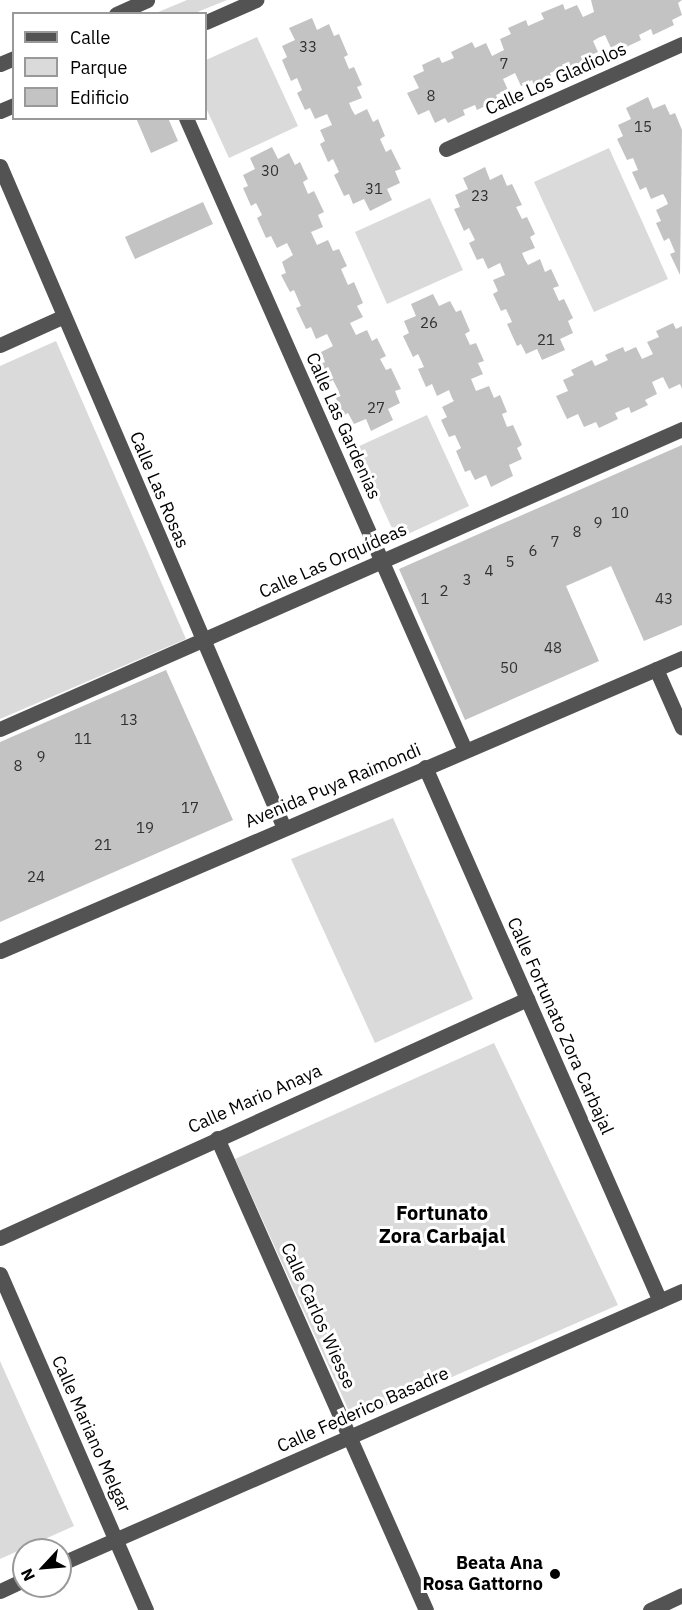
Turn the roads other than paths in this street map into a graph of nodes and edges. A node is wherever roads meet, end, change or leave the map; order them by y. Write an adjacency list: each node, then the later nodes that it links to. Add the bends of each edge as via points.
1 (256, 0): 4 (street)
2 (138, 2): 3 (street)
3 (120, 12)
4 (207, 22)
5 (682, 44): 7 (street, Calle Los Gladiolos)
6 (187, 120): 12 (street, Calle Las Gardenias)
7 (446, 149)
8 (0, 166): 9 (street, Calle Las Rosas)
9 (62, 317): 10 (street); 13 (street, Calle Las Rosas)
10 (0, 345)
11 (682, 429): 12 (street, Calle Las Orquídeas)
12 (381, 561): 13 (street, Calle Las Orquídeas); 18 (street, Calle Las Gardenias)
13 (202, 640): 17 (street, Calle Las Orquídeas); 20 (street, Calle Las Rosas)
14 (682, 658): 15 (street, Avenida Puya Raimondi)
15 (656, 669): 16 (street); 18 (street, Avenida Puya Raimondi)
16 (682, 728)
17 (0, 729)
18 (465, 750): 19 (street, Avenida Puya Raimondi)
19 (425, 767): 20 (street, Avenida Puya Raimondi); 22 (street, Calle Fortunato Zora Carbajal)
20 (284, 828): 21 (street, Avenida Puya Raimondi)
21 (0, 951)
22 (527, 999): 23 (street, Calle Mario Anaya); 27 (street, Calle Fortunato Zora Carbajal)
23 (217, 1138): 24 (street, Calle Mario Anaya); 28 (street, Calle Carlos Wiesse)
24 (0, 1238)
25 (0, 1274): 29 (street, Calle Mariano Melgar)
26 (682, 1292): 27 (street, Calle Federico Basadre)
27 (660, 1301): 28 (street, Calle Federico Basadre)
28 (351, 1437): 29 (street, Calle Federico Basadre); 33 (street, Calle Carlos Wiesse)
29 (116, 1540): 30 (street, Calle Federico Basadre); 32 (street, Calle Mariano Melgar)
30 (72, 1559)
31 (682, 1595): 34 (street)
32 (146, 1610)
33 (426, 1610)
34 (650, 1610)

